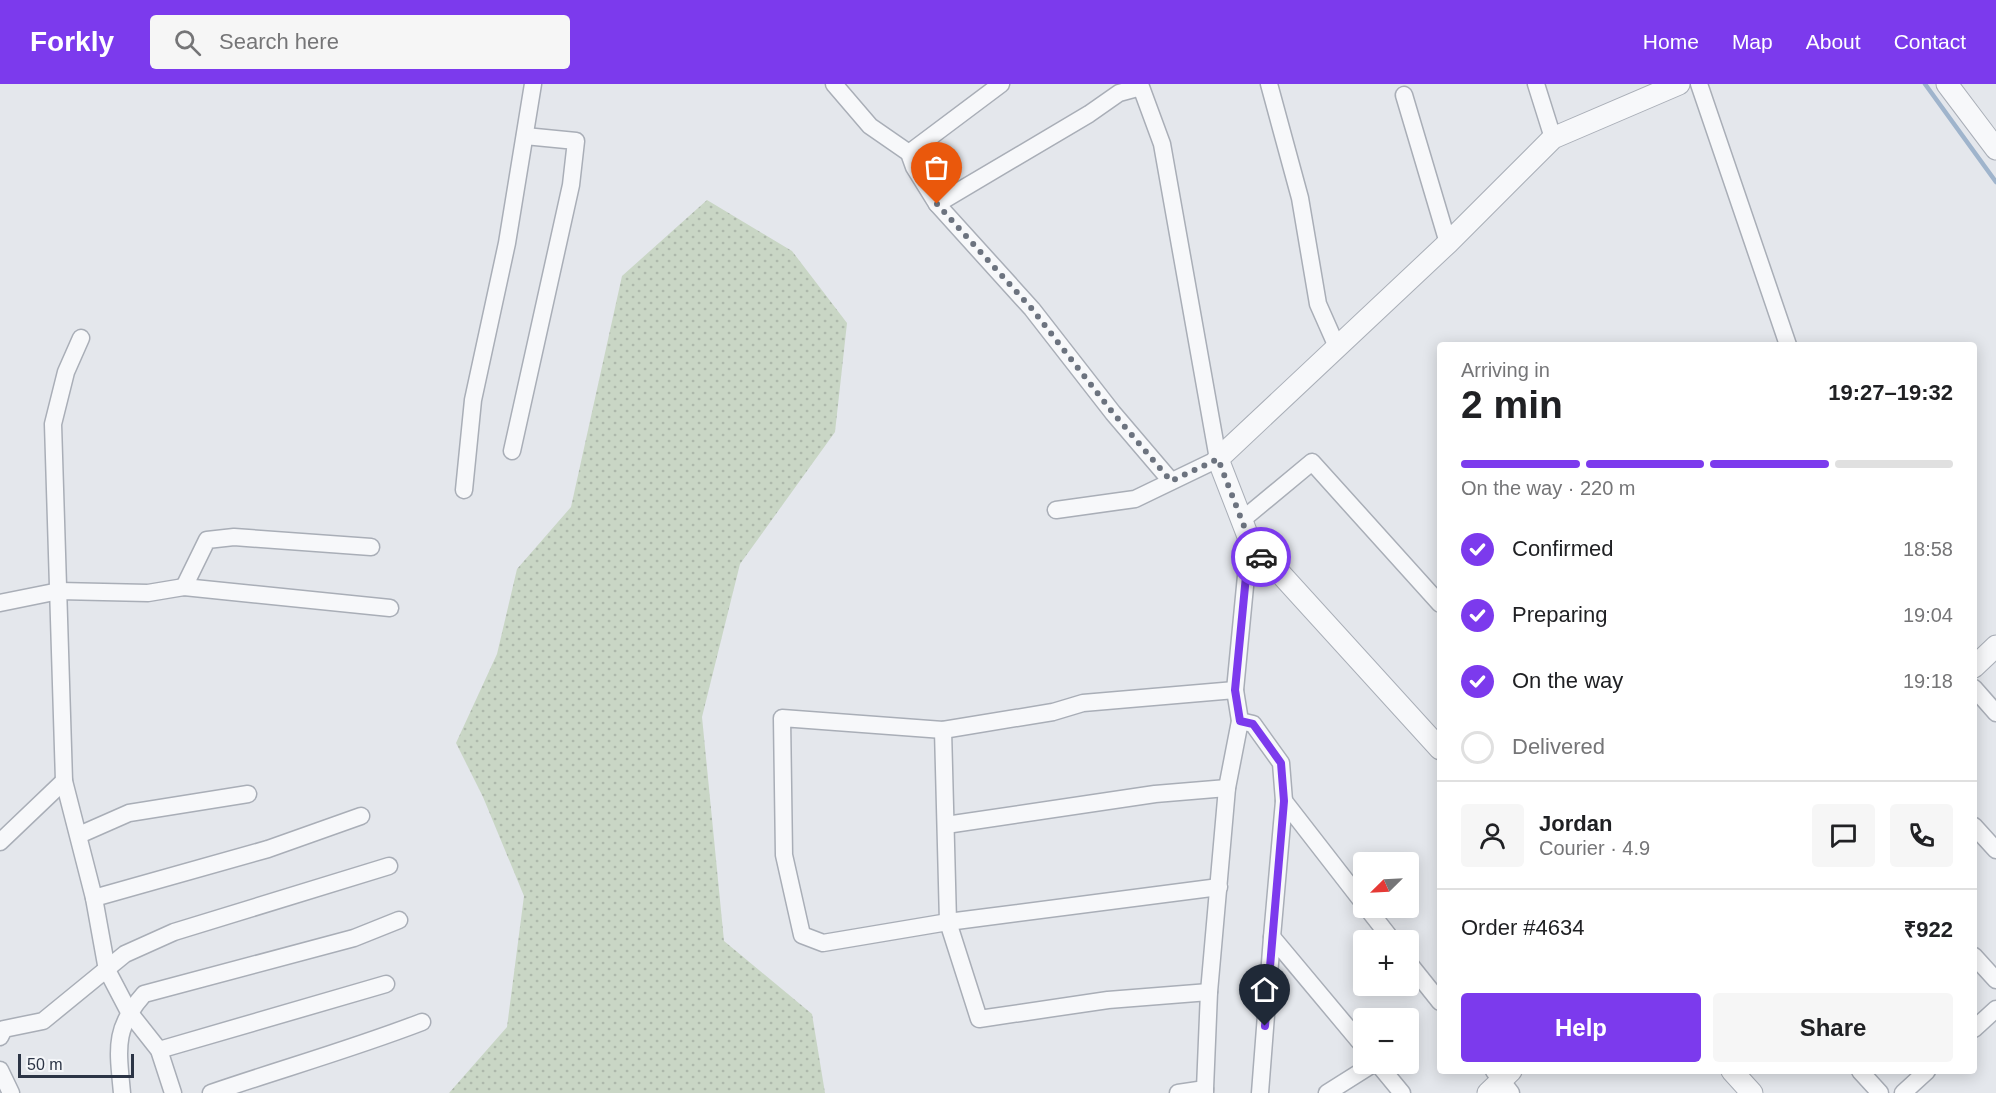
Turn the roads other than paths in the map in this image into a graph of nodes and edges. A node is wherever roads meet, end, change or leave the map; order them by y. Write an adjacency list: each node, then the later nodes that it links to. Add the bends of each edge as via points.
1 (533, 84): 10 (street)
2 (834, 84): 13 (street, via 870,126)
3 (1001, 84): 13 (street)
4 (1269, 84): 18 (street, via 1300,198 1318,304)
5 (1536, 84): 11 (street)
6 (1699, 84): 17 (street)
7 (1947, 84): 12 (street)
8 (1670, 86): 11 (street)
9 (1404, 95): 15 (street)
10 (525, 135): 19 (street, via 576,141 571,185); 22 (street, via 507,243 473,400)
11 (1554, 138): 15 (street)
12 (1996, 149)
13 (909, 153): 14 (street)
14 (937, 204): 20 (street, via 1119,93 1141,87 1162,144); 21 (street, via 1032,309)
15 (1448, 243): 18 (street)
16 (81, 338): 28 (street, via 66,372 53,424)
17 (1787, 342)
18 (1337, 347): 20 (street)
19 (512, 451)
20 (1218, 459): 21 (street); 24 (street)
21 (1171, 481): 23 (street, via 1135,499)
22 (464, 490)
23 (1056, 510)
24 (1242, 520): 26 (street, via 1249,539); 29 (street, via 1312,462)
25 (371, 547): 27 (street, via 234,537 207,540)
26 (1263, 555): 34 (street, via 1246,576); 39 (street)
27 (184, 587): 28 (street, via 148,592); 31 (street)
28 (59, 591): 30 (street); 40 (street)
29 (1437, 601)
30 (0, 603)
31 (390, 608)
32 (1996, 646): 33 (street)
33 (1977, 664)
34 (1235, 690): 37 (street); 38 (street, via 1083,703 1053,712)
35 (1977, 691): 36 (street)
36 (1996, 712)
37 (1240, 721): 41 (street); 43 (street, via 1253,724 1281,763)
38 (943, 730): 45 (street); 56 (street, via 782,718 784,855 802,935 823,943)
39 (1437, 746)
40 (64, 781): 47 (street); 48 (street)
41 (1227, 788): 45 (street, via 1155,794); 51 (street)
42 (248, 794): 47 (street, via 129,813)
43 (1284, 801): 52 (street); 58 (street)
44 (361, 816): 53 (street, via 268,849)
45 (946, 825): 56 (street)
46 (1977, 829): 49 (street)
47 (80, 835): 53 (street)
48 (0, 842)
49 (1996, 850)
50 (389, 866): 60 (street, via 174,932 125,954)
51 (1219, 887): 56 (street); 64 (street)
52 (1353, 890)
53 (94, 898): 60 (street)
54 (1374, 918): 57 (street)
55 (399, 920): 67 (street, via 354,938 144,994)
56 (948, 922): 64 (street, via 979,1019 1108,1000)
57 (1384, 930)
58 (1272, 938): 70 (street); 85 (street)
59 (1977, 959): 62 (street)
60 (107, 970): 67 (street); 71 (street, via 43,1020 4,1029)
61 (1419, 976): 65 (street)
62 (1996, 980)
63 (386, 984): 72 (street)
64 (1209, 992): 79 (street)
65 (1437, 998)
66 (1996, 1009): 69 (street)
67 (129, 1012): 72 (street); 81 (street, via 118,1043)
68 (422, 1022): 83 (street)
69 (1977, 1026)
70 (1353, 1034)
71 (0, 1037)
72 (159, 1050): 82 (street)
73 (0, 1070): 80 (street)
74 (1358, 1074): 86 (street)
75 (1384, 1074): 87 (street)
76 (1735, 1074): 88 (street)
77 (1863, 1074): 89 (street)
78 (1924, 1074): 90 (street)
79 (1205, 1091): 84 (street)
80 (11, 1093)
81 (122, 1093)
82 (173, 1093)
83 (211, 1093)
84 (1178, 1093)
85 (1260, 1093)
86 (1327, 1093)
87 (1402, 1093)
88 (1752, 1093)
89 (1880, 1093)
90 (1903, 1093)

